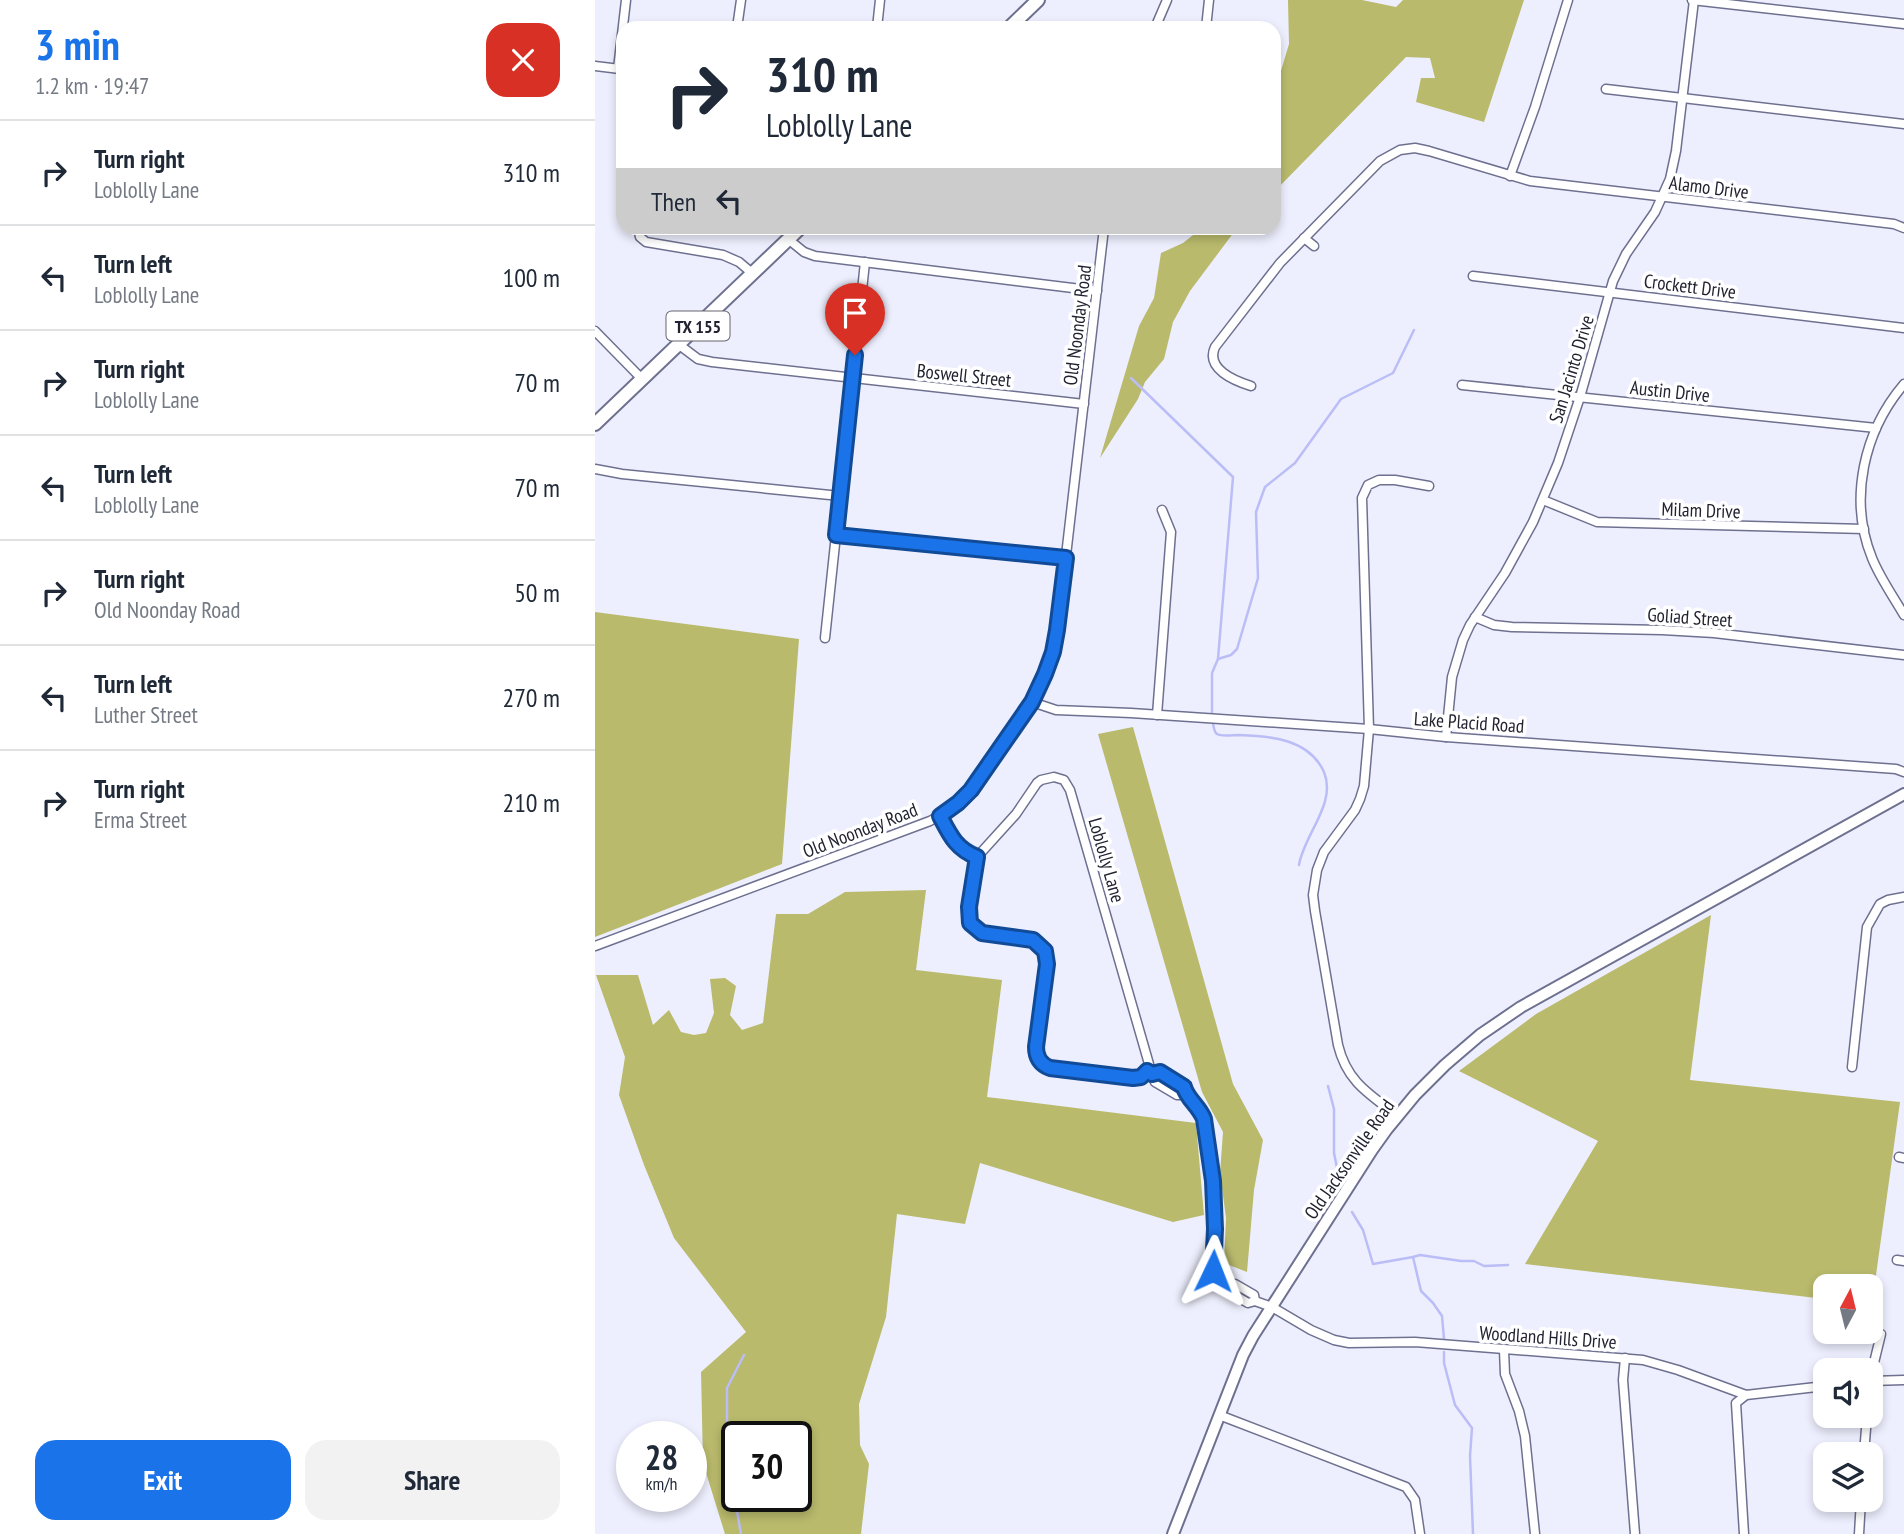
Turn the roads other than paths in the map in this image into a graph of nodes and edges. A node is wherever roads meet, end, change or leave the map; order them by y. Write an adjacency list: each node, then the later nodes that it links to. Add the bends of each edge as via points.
1 (626, 0): 9 (street)
2 (741, 0): 10 (street)
3 (880, 0): 11 (street)
4 (1038, 0): 12 (main road)
5 (1167, 0): 13 (street)
6 (1209, 0): 14 (street)
7 (1568, 0): 21 (street)
8 (1693, 0): 15 (street); 19 (street, San Jacinto Drive)
9 (624, 21)
10 (738, 21)
11 (878, 21)
12 (1016, 21)
13 (1158, 21)
14 (1207, 21)
15 (1904, 24)
16 (595, 66): 17 (street)
17 (616, 68)
18 (1605, 89): 19 (street)
19 (1682, 97): 20 (street); 22 (street, San Jacinto Drive, via 1674,159)
20 (1904, 124)
21 (1510, 176): 22 (street, Alamo Drive); 27 (street, Alamo Drive, via 1429,151 1400,150 1380,161)
22 (1662, 198): 23 (street, Alamo Drive); 34 (street, San Jacinto Drive, via 1623,260)
23 (1904, 228)
24 (640, 235): 31 (street, via 658,245 723,255)
25 (792, 235): 28 (main road, TX 155)
26 (1103, 235): 33 (street, Old Noonday Road)
27 (1304, 238): 29 (street); 42 (street, Alamo Drive, via 1273,271 1213,353 1225,374)
28 (788, 239): 30 (street, via 809,254); 31 (main road, TX 155)
29 (1314, 246)
30 (865, 262): 33 (street); 39 (street)
31 (752, 273): 37 (main road, TX 155)
32 (1473, 276): 34 (street, Crockett Drive)
33 (1097, 291): 44 (street, Old Noonday Road)
34 (1609, 292): 35 (street, Crockett Drive); 43 (street, San Jacinto Drive)
35 (1904, 328)
36 (595, 331): 38 (street)
37 (678, 344): 38 (main road, TX 155); 39 (street, Boswell Street, via 703,360)
38 (642, 379): 45 (main road, TX 155)
39 (852, 379): 44 (street, Boswell Street); 49 (street)
40 (1904, 384): 46 (street)
41 (1462, 385): 43 (street, Austin Drive)
42 (1251, 386)
43 (1580, 397): 46 (street, Austin Drive); 50 (street, San Jacinto Drive)
44 (1084, 404): 54 (street, Old Noonday Road)
45 (595, 424)
46 (1876, 428): 52 (street, via 1862,476)
47 (595, 469): 49 (street)
48 (1429, 486): 61 (street, via 1379,480 1364,491)
49 (840, 496): 53 (street)
50 (1543, 500): 52 (street, Milam Drive, via 1597,522); 56 (street, San Jacinto Drive, via 1511,563)
51 (1162, 510): 60 (street, via 1171,532)
52 (1864, 528): 55 (street, via 1876,567)
53 (836, 535): 54 (street); 57 (street)
54 (1066, 558): 59 (street, Old Noonday Road, via 1053,652)
55 (1904, 615)
56 (1475, 617): 58 (street, Goliad Street, via 1513,627 1714,633); 62 (street, San Jacinto Drive, via 1455,666)
57 (825, 638)
58 (1904, 655)
59 (1032, 702): 60 (street, Lake Placid Road, via 1056,709); 65 (street, Old Noonday Road, via 971,790)
60 (1157, 715): 61 (street, Lake Placid Road)
61 (1369, 729): 62 (street, Lake Placid Road); 71 (street, via 1362,793 1324,852 1316,874 1314,904 1343,1060 1357,1084)
62 (1446, 737): 63 (street, Lake Placid Road)
63 (1904, 772)
64 (1904, 794): 71 (main road, Old Jacksonville Road, via 1510,1014 1445,1065)
65 (940, 816): 66 (street, via 954,842); 68 (street, Old Noonday Road)
66 (977, 857): 70 (street, via 970,923 982,933 1033,940 1046,955 1036,1047 1040,1062 1050,1068 1133,1078); 70 (street, Loblolly Lane, via 1037,783 1054,777 1064,780)
67 (1904, 897): 69 (street, via 1880,904 1867,928)
68 (595, 946)
69 (1852, 1067)
70 (1150, 1072): 72 (street, via 1155,1082 1177,1095 1186,1094 1204,1119 1213,1181 1213,1271 1229,1292 1248,1303)
71 (1398, 1116): 72 (main road, Old Jacksonville Road)
72 (1272, 1307): 73 (street, Woodland Hills Drive, via 1311,1330 1349,1343 1415,1342); 79 (main road, Old Jacksonville Road, via 1243,1355)
73 (1504, 1350): 74 (street, Woodland Hills Drive); 83 (street, via 1508,1387 1525,1436)
74 (1625, 1358): 78 (street, Woodland Hills Drive, via 1660,1364); 84 (street)
75 (1904, 1380): 76 (street)
76 (1883, 1381)
77 (1813, 1387): 78 (street, Woodland Hills Drive)
78 (1746, 1395): 85 (street, via 1736,1404)
79 (1219, 1415): 81 (main road, Old Jacksonville Road); 82 (street, via 1406,1487 1415,1500)
80 (1860, 1512): 86 (street)
81 (1173, 1534)
82 (1420, 1534)
83 (1535, 1534)
84 (1635, 1534)
85 (1744, 1534)
86 (1859, 1534)

